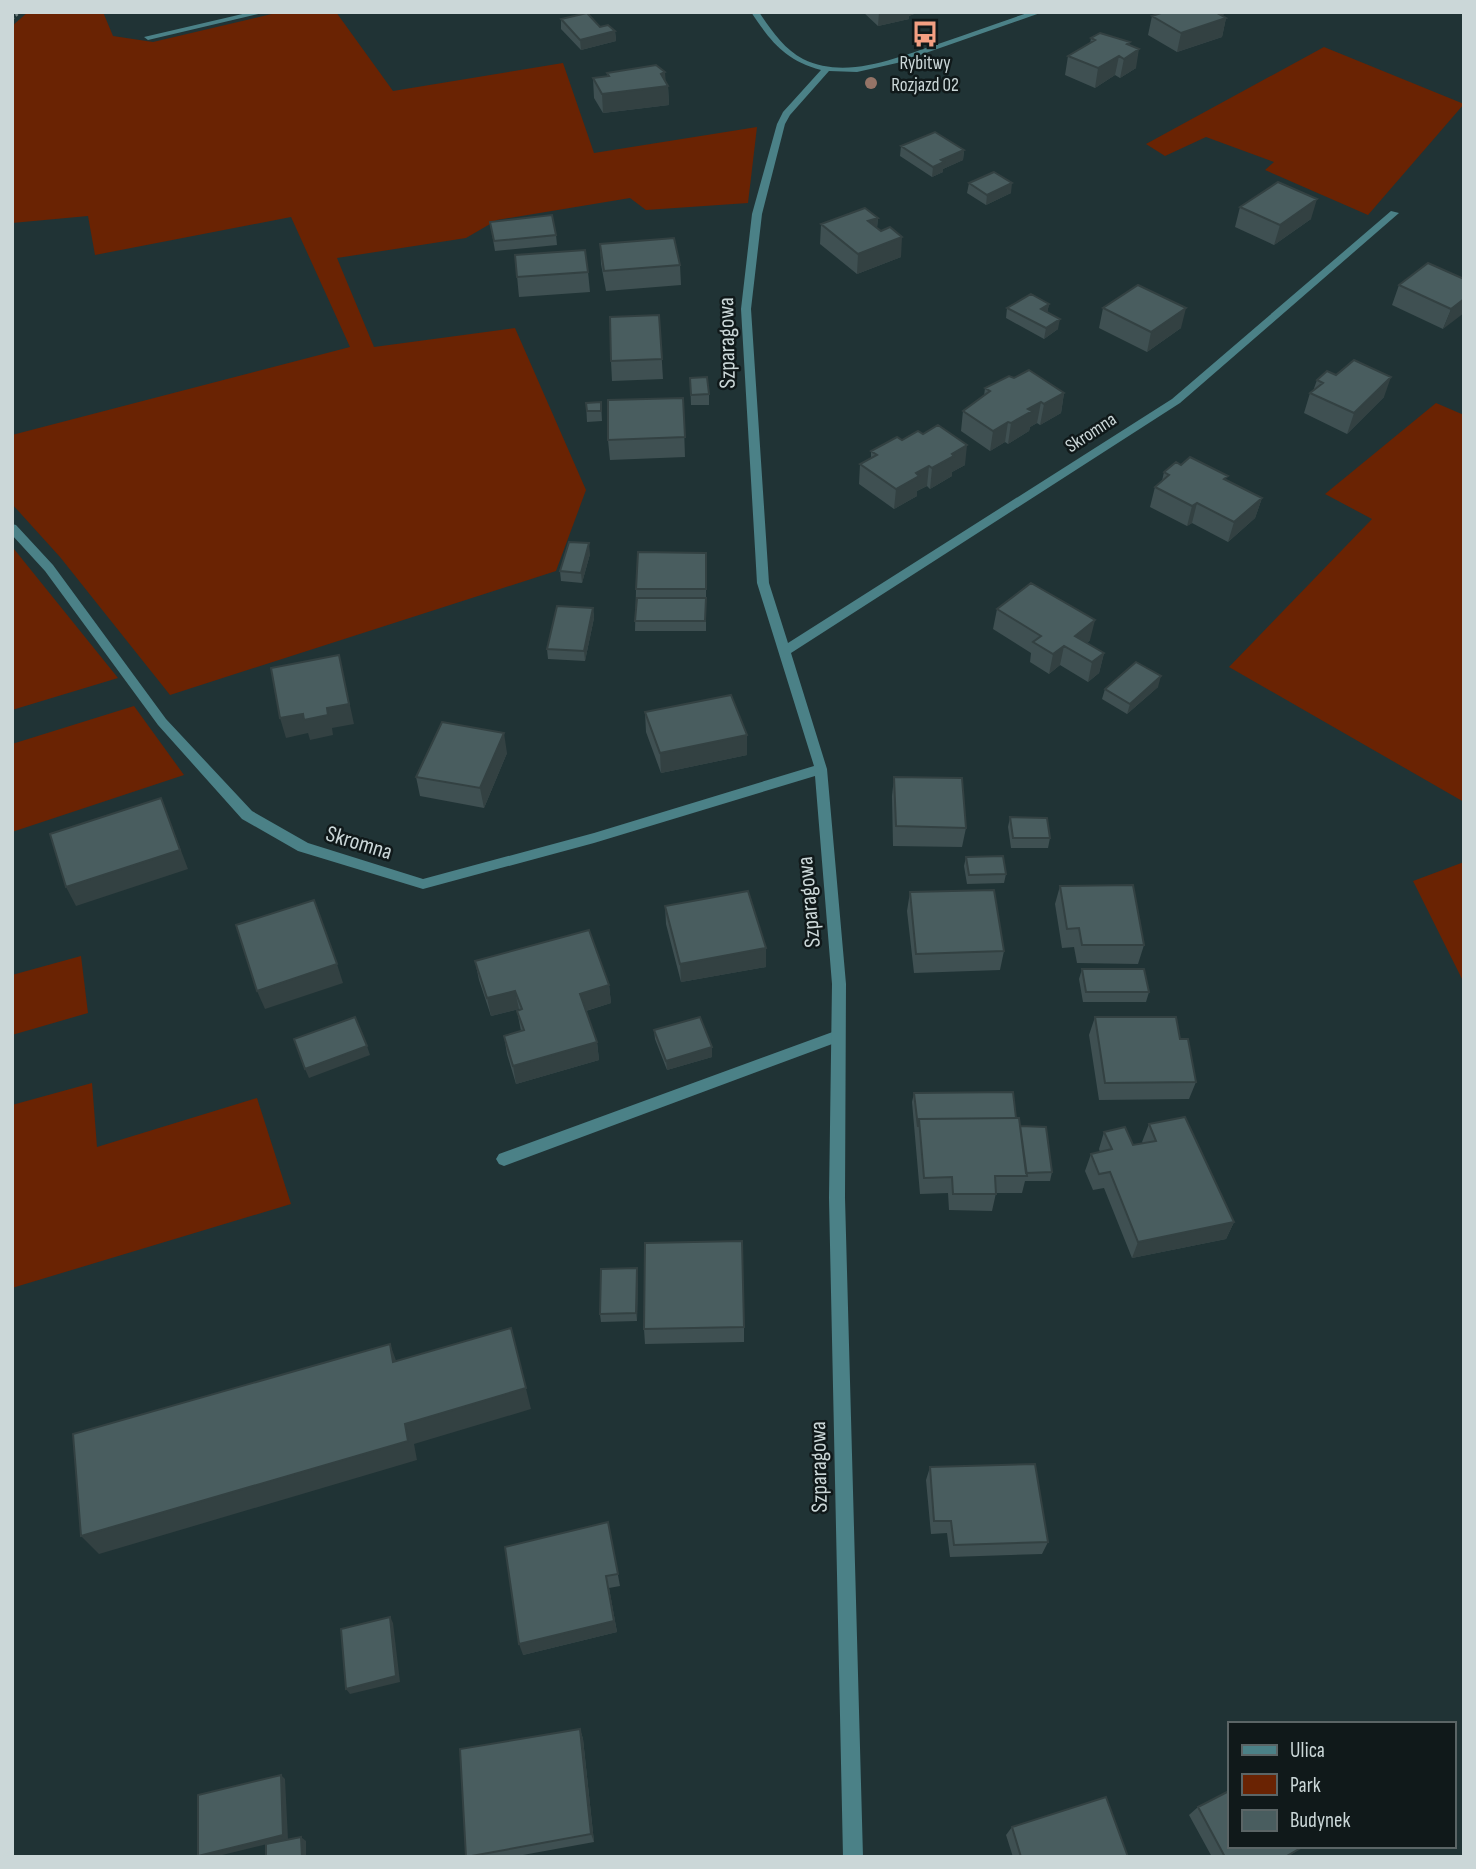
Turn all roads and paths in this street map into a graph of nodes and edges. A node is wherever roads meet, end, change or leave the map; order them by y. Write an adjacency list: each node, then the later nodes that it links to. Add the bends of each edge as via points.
1 (20, 12): 5 (path)
2 (263, 12): 6 (street)
3 (755, 12): 7 (street, via 789,53)
4 (1039, 12): 7 (street, via 892,61)
5 (12, 19)
6 (148, 37)
7 (827, 69): 10 (street, Szparagowa, via 781,124 757,214 746,309 763,583)
8 (1394, 213): 10 (street, Skromna, via 1176,401)
9 (12, 528): 11 (street, Skromna, via 49,568 162,722 247,815 303,848 423,884)
10 (783, 652): 11 (street, Szparagowa)
11 (821, 769): 12 (street, Szparagowa, via 839,984)
12 (838, 1036): 13 (street); 14 (street, Szparagowa, via 837,1198)
13 (504, 1159)
14 (853, 1857)

